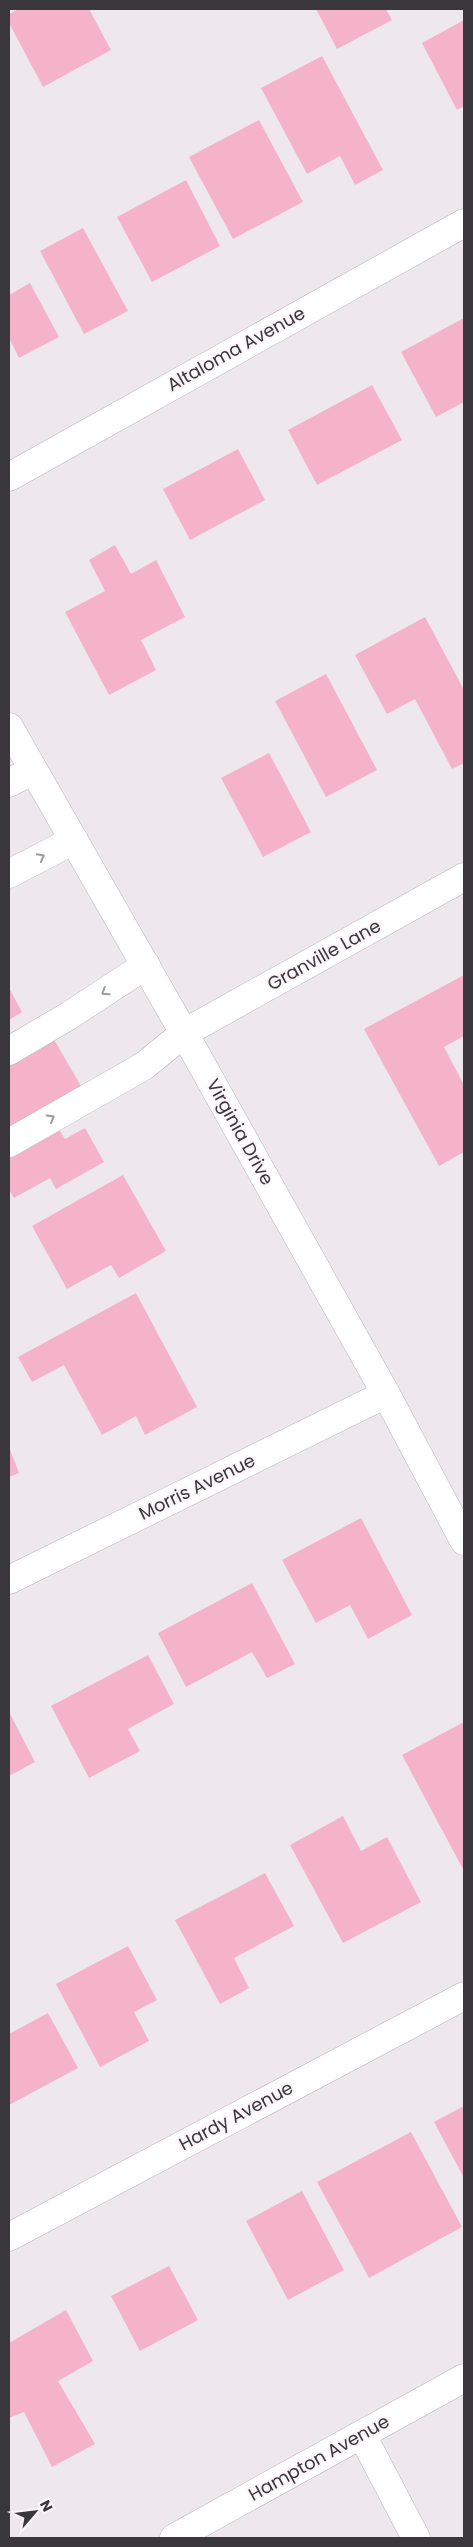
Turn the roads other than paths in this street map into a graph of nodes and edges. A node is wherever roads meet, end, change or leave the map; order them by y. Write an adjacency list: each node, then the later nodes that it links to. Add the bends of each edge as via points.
1 (464, 222): 2 (street, Altaloma Avenue)
2 (9, 477)
3 (9, 727): 4 (street, Virginia Drive)
4 (32, 770): 5 (street); 6 (street, Virginia Drive)
5 (9, 783)
6 (74, 840): 7 (street, one-way to 6); 9 (street, Virginia Drive)
7 (9, 874)
8 (464, 877): 10 (street, Granville Lane)
9 (146, 965): 10 (street, Virginia Drive); 11 (street, one-way to 11)
10 (184, 1033): 12 (street, Granville Lane, one-way to 10, via 144,1066); 13 (street, Virginia Drive)
11 (9, 1051)
12 (9, 1142)
13 (386, 1394): 14 (street, Virginia Drive); 15 (street, Morris Avenue)
14 (464, 1541)
15 (9, 1580)
16 (464, 1996): 17 (street, Hardy Avenue)
17 (9, 2237)
18 (464, 2378): 19 (street, Hampton Avenue)
19 (362, 2435): 20 (street, Hampton Avenue); 21 (street)
20 (174, 2538)
21 (416, 2538)

